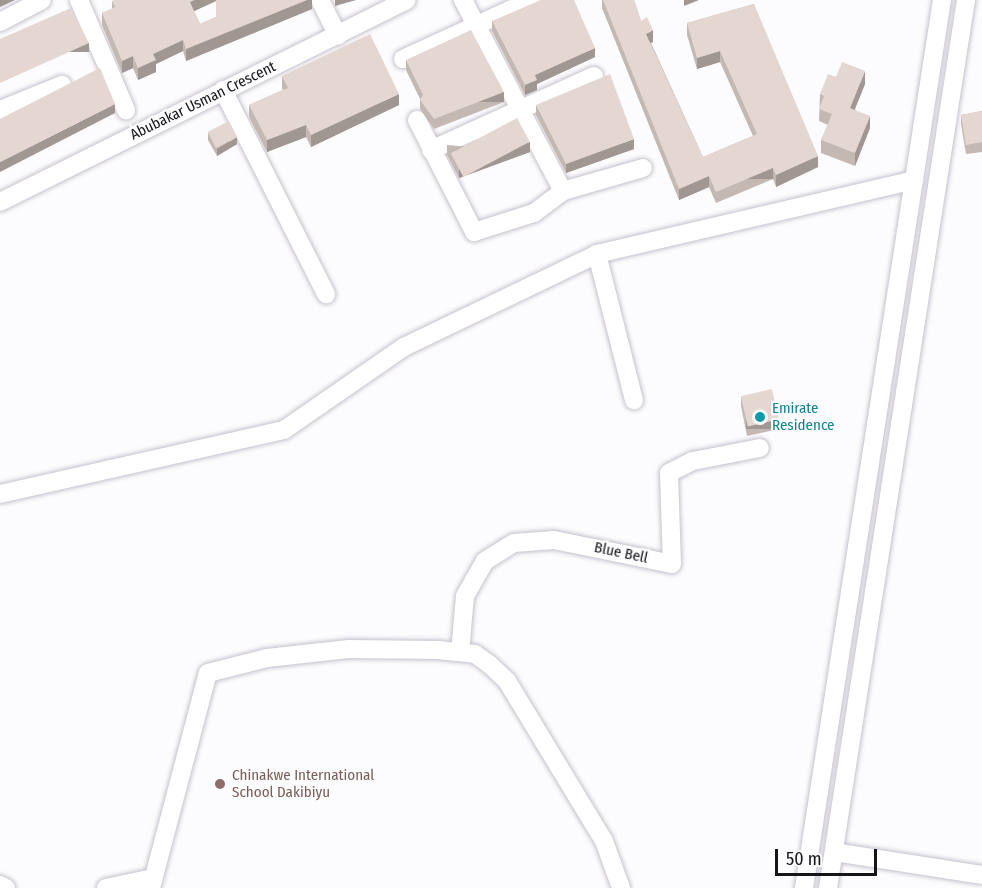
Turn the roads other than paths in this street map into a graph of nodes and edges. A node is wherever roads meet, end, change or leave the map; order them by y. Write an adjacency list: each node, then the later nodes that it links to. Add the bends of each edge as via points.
1 (42, 0): 9 (street)
2 (79, 0): 18 (street)
3 (320, 0): 11 (street)
4 (406, 0): 11 (street, Abubakar Usman Crescent)
5 (463, 0): 10 (street)
6 (531, 0): 10 (street)
7 (942, 0): 22 (street)
8 (966, 0): 31 (street)
9 (0, 22)
10 (476, 24): 12 (street); 16 (street)
11 (338, 36): 15 (street, Abubakar Usman Crescent)
12 (403, 58)
13 (594, 76): 16 (street)
14 (62, 85): 17 (street)
15 (223, 90): 24 (street, Abubakar Usman Crescent); 26 (street)
16 (520, 107): 20 (street); 23 (street)
17 (0, 110)
18 (126, 110)
19 (417, 120): 20 (street)
20 (431, 150): 23 (street, via 474,232 534,213)
21 (643, 168): 23 (street)
22 (914, 180): 25 (street); 38 (street)
23 (563, 191)
24 (0, 202)
25 (597, 254): 27 (street); 29 (street, via 404,347 284,430)
26 (326, 294)
27 (634, 400)
28 (760, 448): 30 (street, Blue Bell, via 693,461 669,473 672,564 554,540 514,543 485,561 465,596)
29 (0, 494)
30 (460, 652): 33 (street, via 350,649 267,658 208,673); 37 (street, via 475,654 507,681 604,842)
31 (834, 852): 32 (street); 39 (street)
32 (982, 874)
33 (152, 883): 36 (street)
34 (0, 885): 35 (street)
35 (6, 888)
36 (106, 888)
37 (621, 888)
38 (804, 888)
39 (828, 888)

